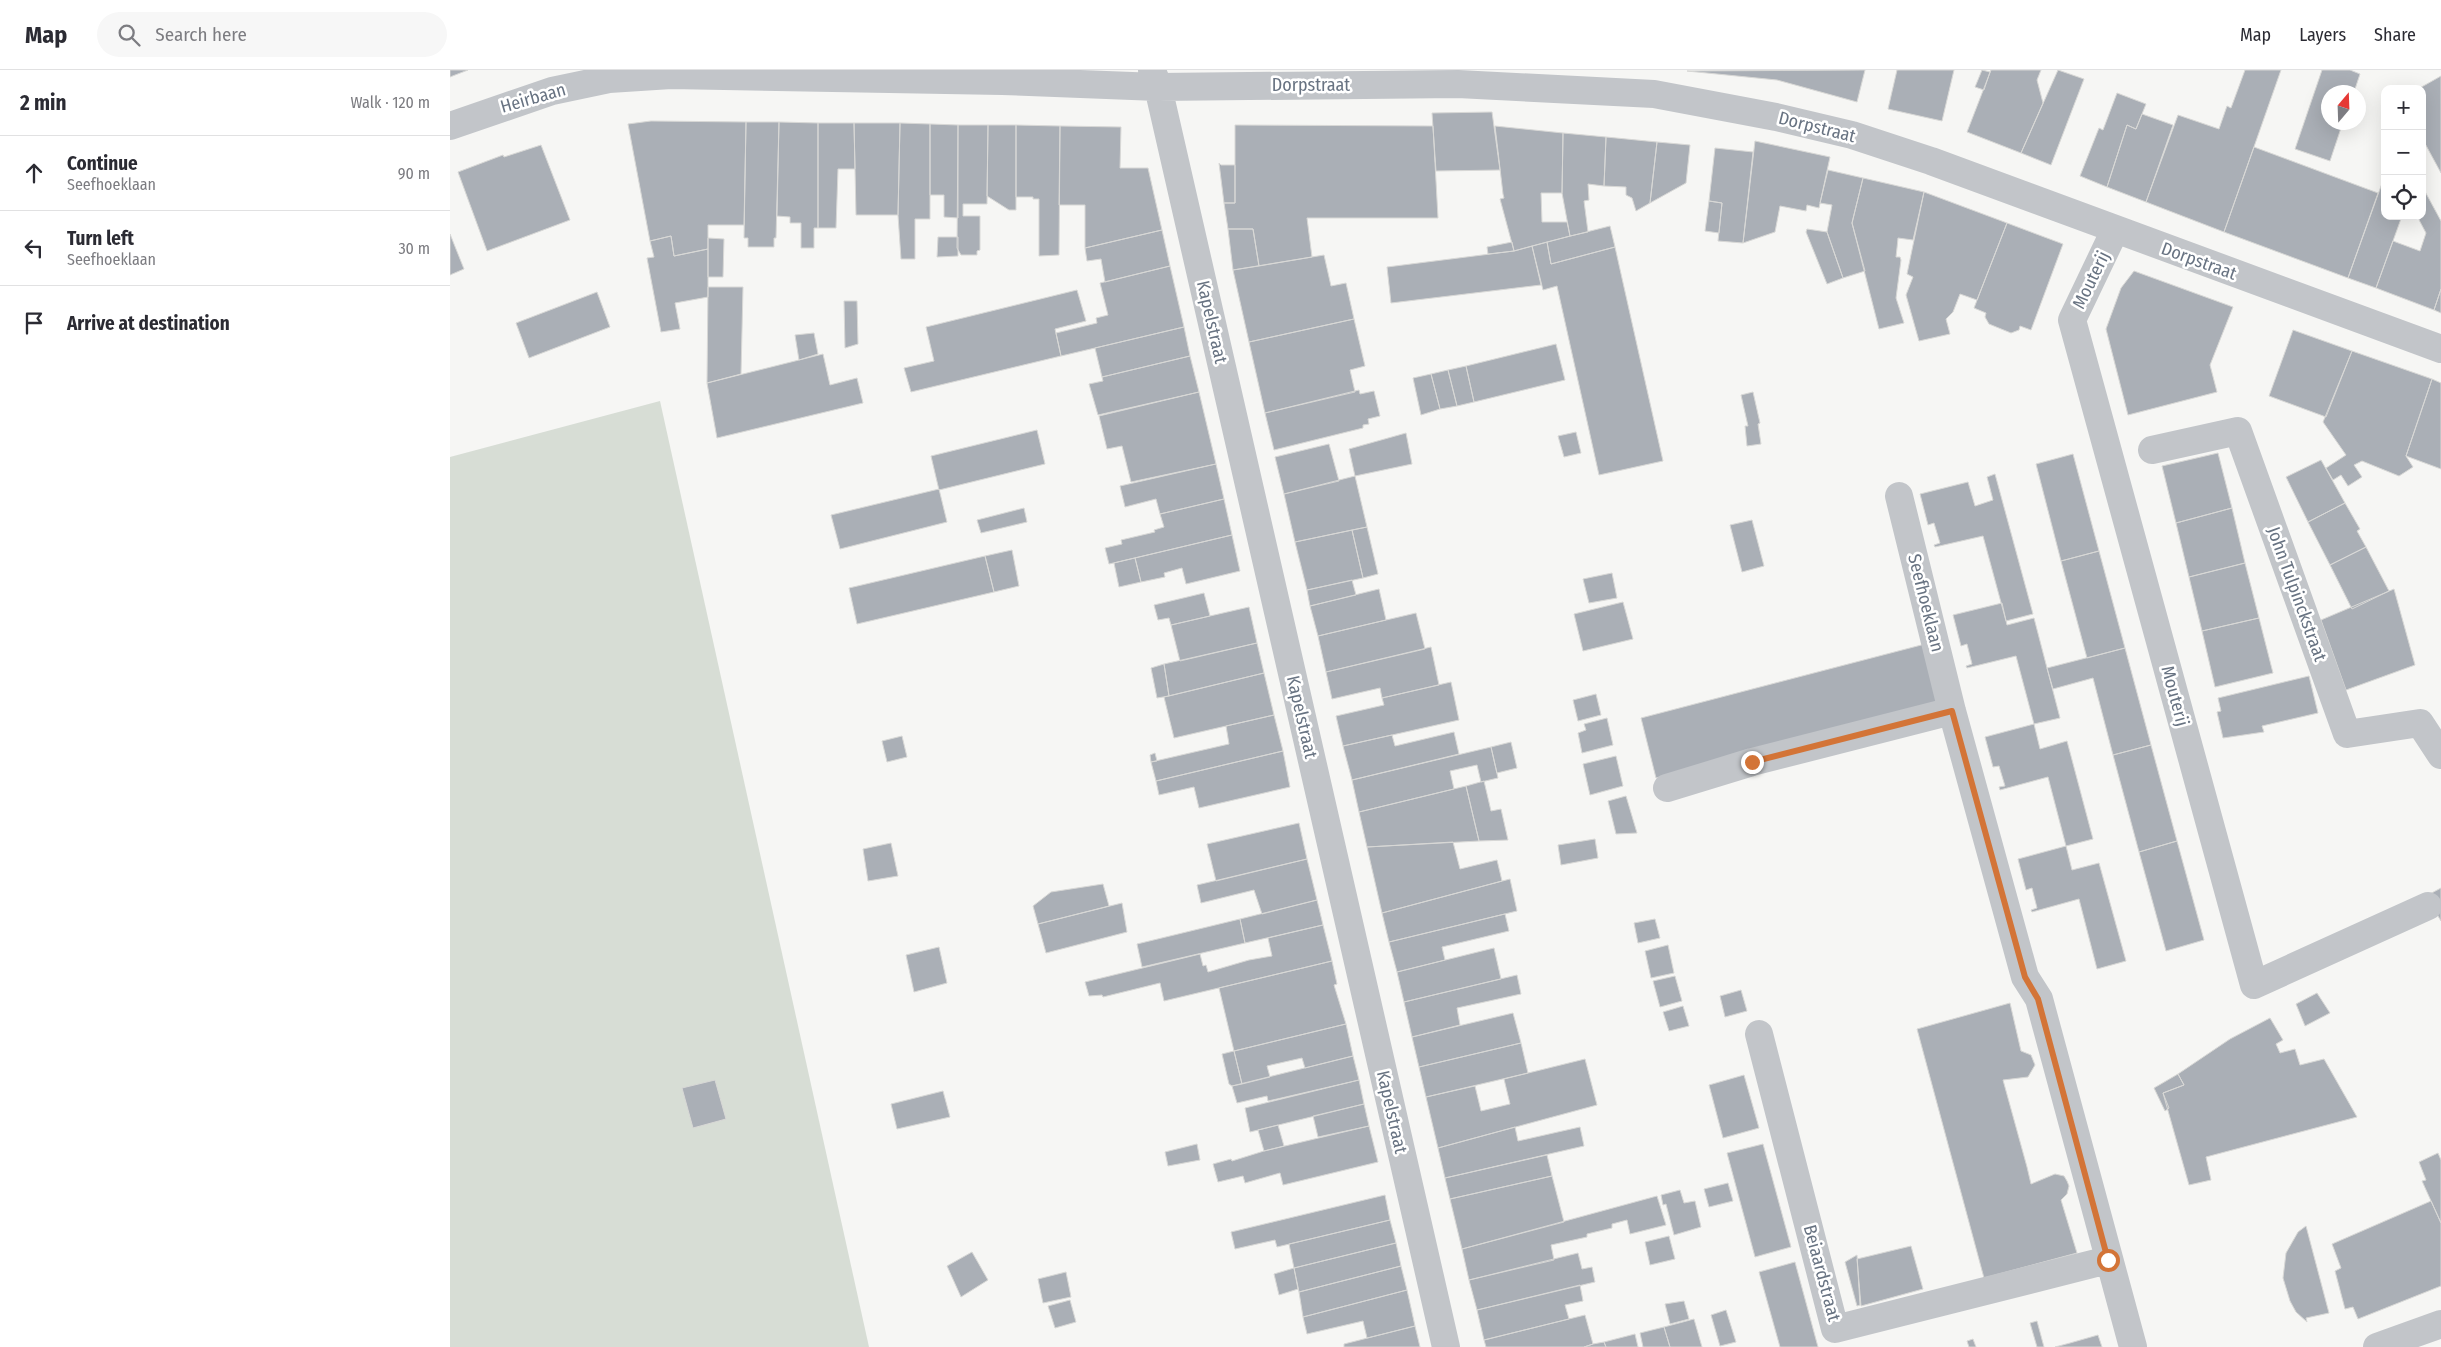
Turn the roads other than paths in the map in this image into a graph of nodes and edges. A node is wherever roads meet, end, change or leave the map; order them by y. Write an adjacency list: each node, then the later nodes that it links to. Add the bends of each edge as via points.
1 (1155, 78): 2 (street, Dorpstraat, via 1458,84); 3 (street, Heirbaan, via 618,78 552,91); 15 (street, Kapelstraat)
2 (1505, 78): 4 (street, Dorpstraat, via 1654,94 1852,135)
3 (450, 126)
4 (2115, 230): 5 (street, Dorpstraat); 11 (street, Mouterij, via 2072,320 2254,985)
5 (2441, 349)
6 (2152, 450): 9 (street, John Tulpinckstraat, via 2238,431 2347,734 2420,723)
7 (1900, 496): 8 (street, Seefhoeklaan)
8 (1952, 711): 10 (street, via 1752,762); 13 (street, Seefhoeklaan, via 2025,977 2038,999)
9 (2441, 755)
10 (1667, 788)
11 (2428, 906)
12 (1759, 1034): 13 (street, Beiaardstraat, via 1835,1329)
13 (2108, 1260): 16 (street, Seefhoeklaan)
14 (2441, 1324): 17 (street)
15 (1446, 1347)
16 (2133, 1347)
17 (2377, 1347)

